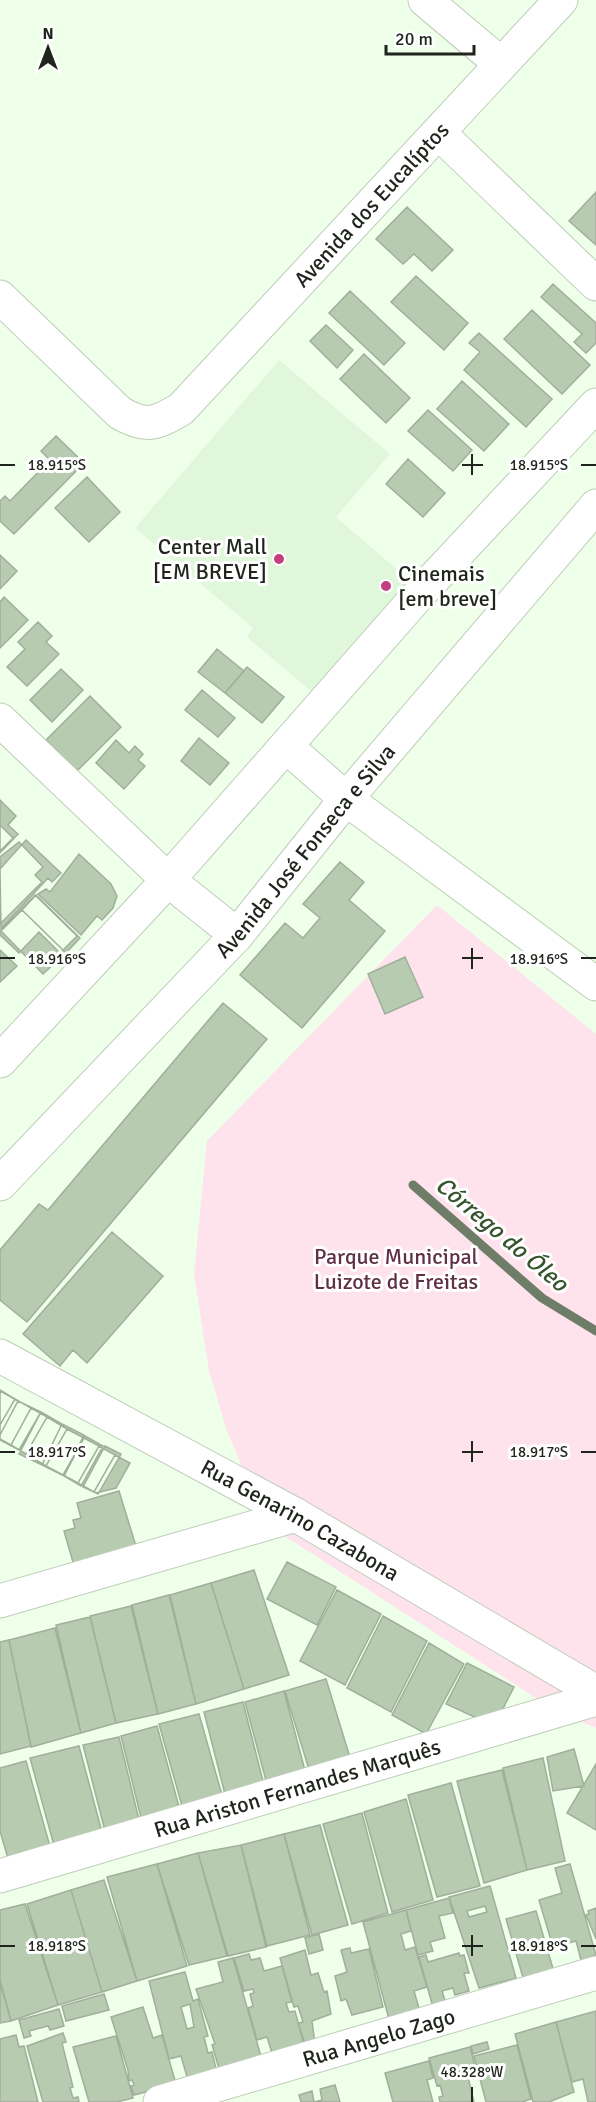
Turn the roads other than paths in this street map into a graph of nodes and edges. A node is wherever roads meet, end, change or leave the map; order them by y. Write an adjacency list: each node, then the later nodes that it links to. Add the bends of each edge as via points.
1 (425, 0): 3 (street)
2 (546, 5): 3 (street, Avenida dos Eucalíptos)
3 (501, 64): 4 (street, Avenida dos Eucalíptos)
4 (439, 133): 5 (street); 6 (street, Avenida dos Eucalíptos, via 181,409 161,422 137,423 120,413)
5 (596, 284)
6 (0, 297)
7 (596, 405): 10 (street)
8 (596, 506): 11 (street, Avenida José Fonseca e Silva)
9 (0, 720): 12 (street)
10 (286, 746): 11 (street); 12 (street)
11 (346, 800): 13 (street, Avenida José Fonseca e Silva); 14 (street)
12 (168, 880): 13 (street); 15 (street)
13 (237, 935): 16 (street, Avenida José Fonseca e Silva)
14 (596, 984)
15 (0, 1061)
16 (0, 1184)
17 (0, 1356): 18 (street, Rua Genarino Cazabona)
18 (296, 1515): 19 (street); 20 (street, Rua Genarino Cazabona)
19 (0, 1601)
20 (596, 1692)
21 (596, 1699): 22 (street, Rua Ariston Fernandes Marquês)
22 (0, 1876)
23 (596, 1973): 24 (street, Rua Angelo Zago)
24 (160, 2102)

